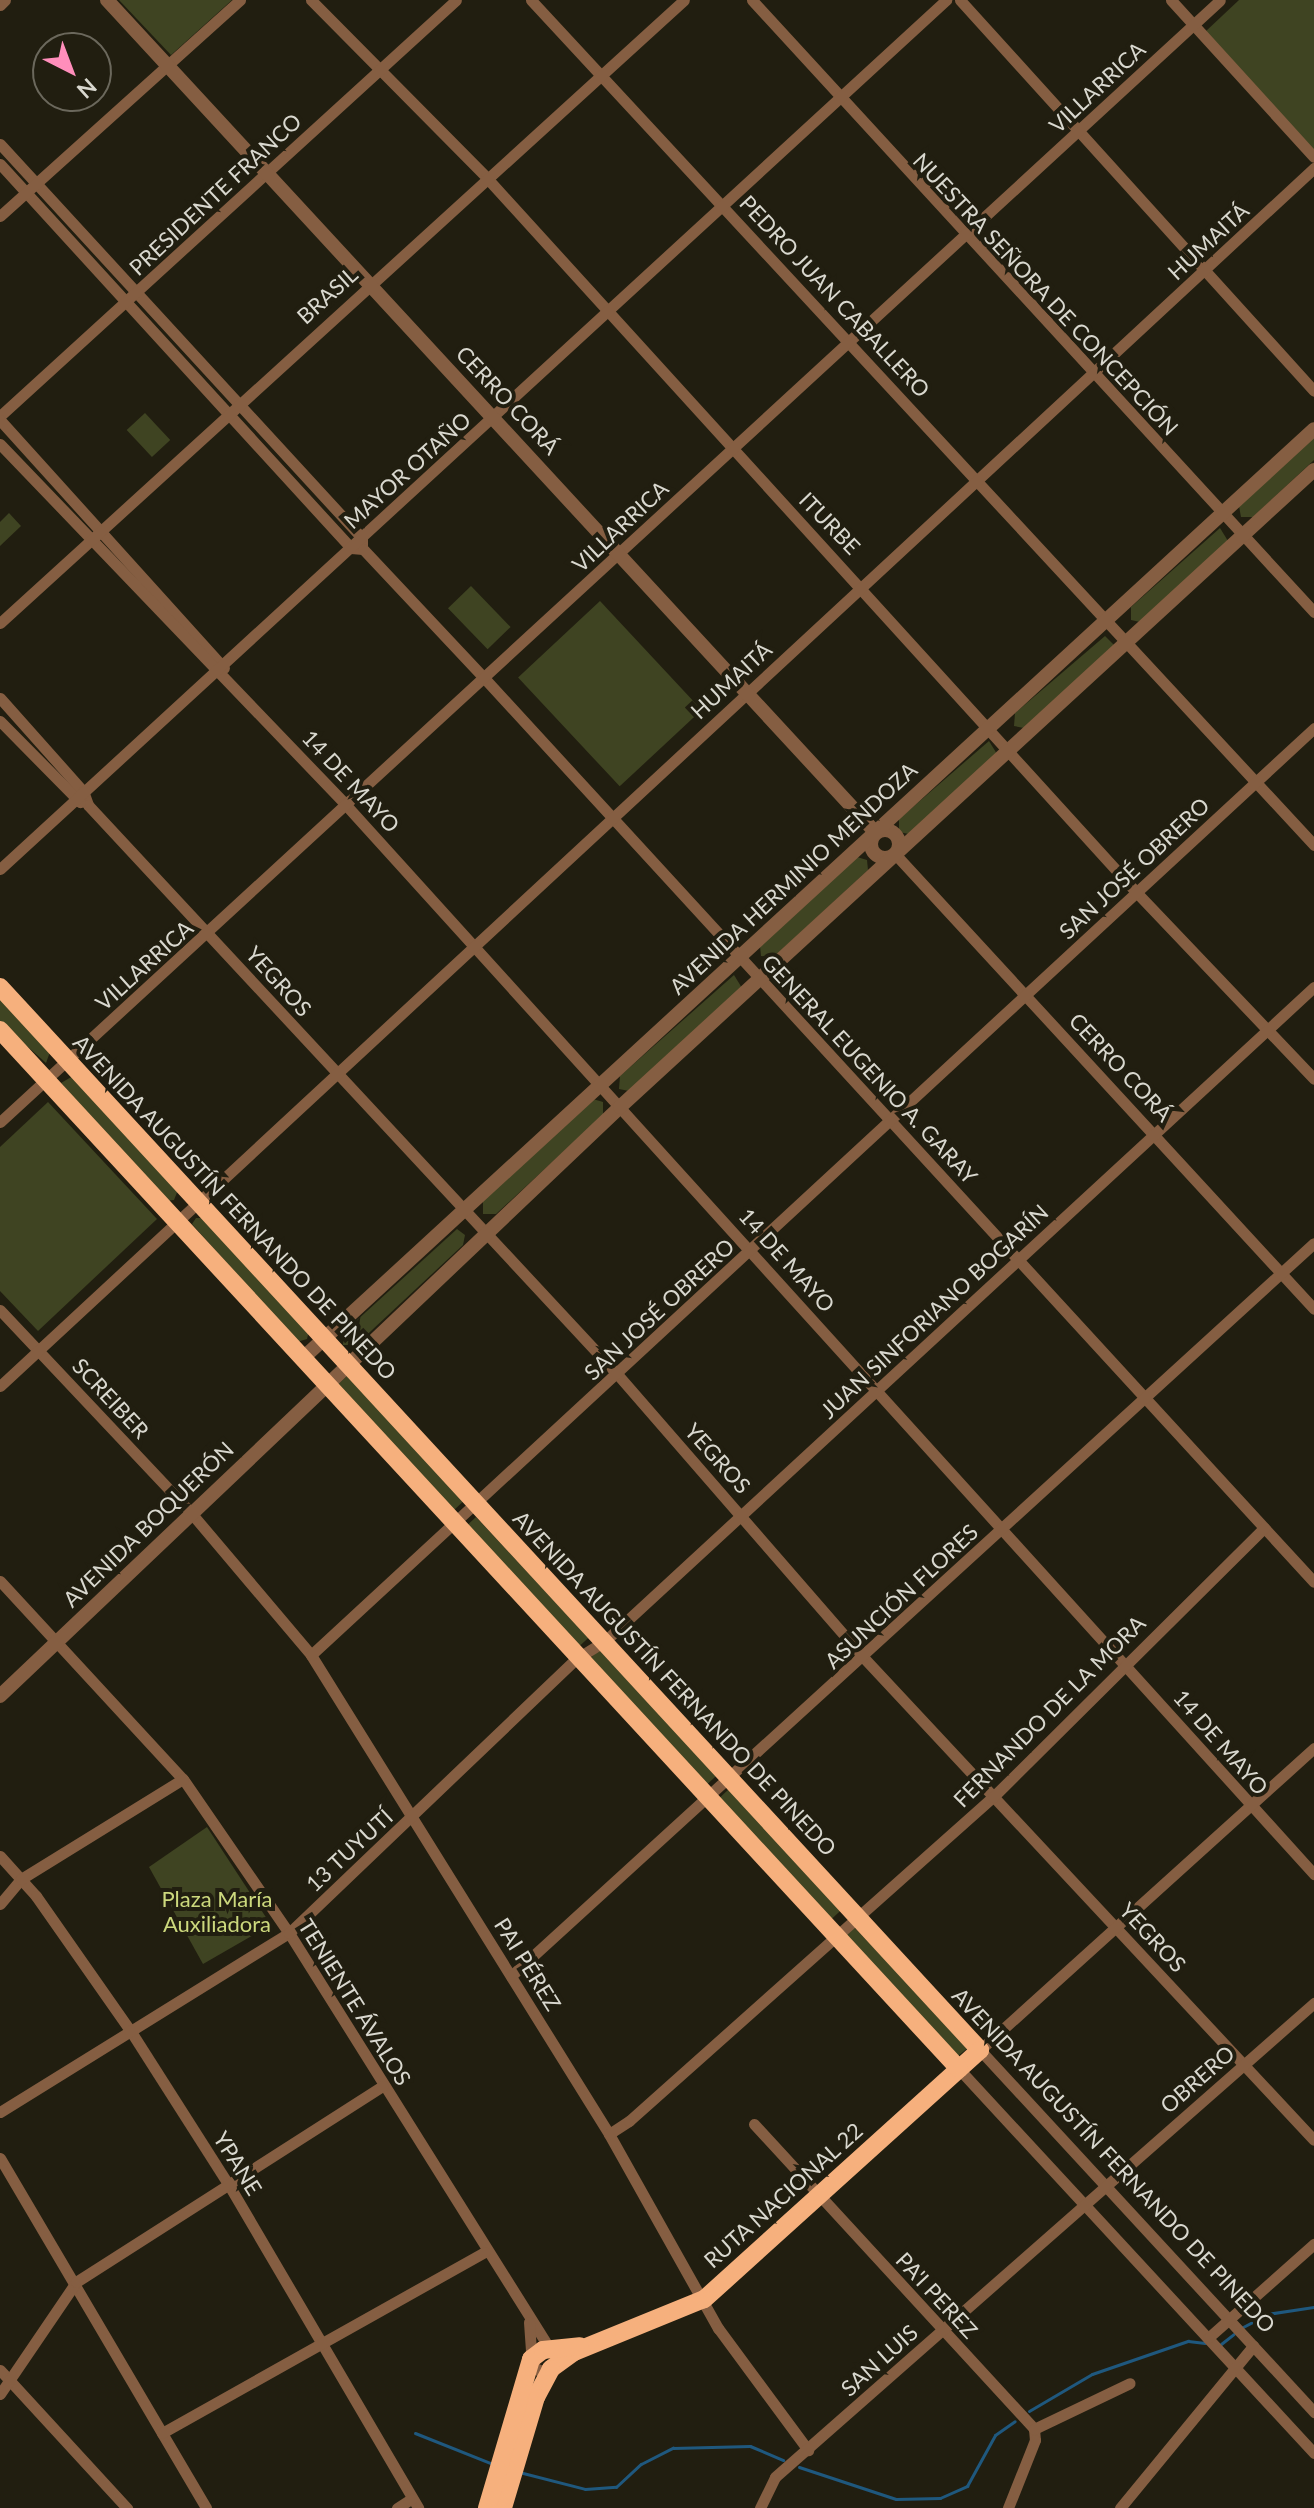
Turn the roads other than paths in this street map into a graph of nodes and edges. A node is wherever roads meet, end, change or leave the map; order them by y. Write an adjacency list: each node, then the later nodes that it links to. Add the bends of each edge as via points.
1 (5, 0): 13 (street)
2 (107, 0): 15 (street, CERRO CORÁ)
3 (240, 0): 15 (street)
4 (311, 0): 16 (street, ITURBE)
5 (456, 0): 16 (street, PRESIDENTE FRANCO)
6 (531, 0): 17 (street, PEDRO JUAN CABALLERO)
7 (684, 0): 17 (street, BRASIL)
8 (752, 0): 18 (street, NUESTRA SEÑORA DE CONCEPCIÓN)
9 (946, 0): 18 (street, MAYOR OTAÑO)
10 (960, 0): 19 (street)
11 (1171, 0): 14 (street)
12 (1220, 0): 14 (street, VILLARRICA)
13 (0, 5)
14 (1193, 24): 19 (street, VILLARRICA); 21 (street)
15 (171, 66): 24 (street, CERRO CORÁ); 26 (street)
16 (380, 69): 24 (street, PRESIDENTE FRANCO); 25 (street, ITURBE)
17 (605, 74): 25 (street, BRASIL); 28 (street, PEDRO JUAN CABALLERO)
18 (839, 98): 28 (street, MAYOR OTAÑO); 30 (street, NUESTRA SEÑORA DE CONCEPCIÓN)
19 (1080, 131): 30 (street, VILLARRICA); 31 (street)
20 (0, 144): 26 (street, GENERAL EUGENIO A. GARAY)
21 (1314, 157)
22 (0, 164): 27 (street, GENERAL EUGENIO A. GARAY)
23 (1314, 168): 31 (street, HUMAITÁ)
24 (268, 172): 32 (street, CERRO CORÁ); 33 (street, PRESIDENTE FRANCO)
25 (486, 177): 32 (street, BRASIL); 35 (street, ITURBE)
26 (36, 183): 27 (street); 33 (street, GENERAL EUGENIO A. GARAY)
27 (26, 192): 29 (street); 34 (street, GENERAL EUGENIO A. GARAY)
28 (722, 204): 35 (street, MAYOR OTAÑO); 36 (street, PEDRO JUAN CABALLERO)
29 (0, 216)
30 (964, 236): 36 (street, VILLARRICA); 37 (street, NUESTRA SEÑORA DE CONCEPCIÓN)
31 (1207, 270): 37 (street, HUMAITÁ); 38 (street)
32 (370, 283): 39 (street, BRASIL); 41 (street, CERRO CORÁ)
33 (137, 292): 34 (street, PRESIDENTE FRANCO); 39 (street, GENERAL EUGENIO A. GARAY)
34 (127, 302): 40 (street, GENERAL EUGENIO A. GARAY); 42 (street, PRESIDENTE FRANCO)
35 (608, 310): 41 (street, MAYOR OTAÑO); 45 (street, ITURBE)
36 (849, 343): 45 (street, VILLARRICA); 47 (street, PEDRO JUAN CABALLERO)
37 (1093, 374): 47 (street, HUMAITÁ); 48 (street, NUESTRA SEÑORA DE CONCEPCIÓN)
38 (1314, 391)
39 (238, 403): 40 (street, BRASIL); 51 (street, GENERAL EUGENIO A. GARAY)
40 (227, 413): 50 (street, BRASIL); 51 (street, GENERAL EUGENIO A. GARAY)
41 (494, 417): 51 (street, MAYOR OTAÑO); 52 (street, CERRO CORÁ)
42 (0, 418): 50 (street, 14 DE MAYO)
43 (1314, 429): 48 (street, AVENIDA HERMINIO MENDOZA)
44 (0, 444): 50 (street, 14 DE MAYO)
45 (732, 449): 52 (street, VILLARRICA); 53 (street, ITURBE)
46 (1314, 470): 49 (street)
47 (979, 480): 53 (street, HUMAITÁ); 55 (street, PEDRO JUAN CABALLERO)
48 (1223, 513): 49 (street, NUESTRA SEÑORA DE CONCEPCIÓN); 55 (street, AVENIDA HERMINIO MENDOZA)
49 (1245, 535): 54 (street, NUESTRA SEÑORA DE CONCEPCIÓN); 57 (street)
50 (95, 536): 56 (street, BRASIL); 58 (street, 14 DE MAYO)
51 (359, 545): 58 (street, MAYOR OTAÑO); 59 (street, GENERAL EUGENIO A. GARAY)
52 (620, 554): 59 (street, VILLARRICA); 60 (street, CERRO CORÁ)
53 (863, 587): 60 (street, HUMAITÁ); 63 (street, ITURBE)
54 (1314, 612)
55 (1108, 621): 57 (street, PEDRO JUAN CABALLERO); 63 (street, AVENIDA HERMINIO MENDOZA)
56 (0, 623)
57 (1129, 644): 65 (street); 66 (street, PEDRO JUAN CABALLERO)
58 (219, 668): 67 (street, MAYOR OTAÑO); 69 (street, 14 DE MAYO)
59 (486, 680): 69 (street, VILLARRICA); 71 (street, GENERAL EUGENIO A. GARAY)
60 (746, 692): 71 (street, HUMAITÁ); 72 (street, CERRO CORÁ)
61 (0, 698): 67 (street, YEGROS)
62 (0, 721): 68 (street, YEGROS)
63 (990, 726): 65 (street, ITURBE); 72 (street, AVENIDA HERMINIO MENDOZA)
64 (1314, 728): 66 (street, SAN JOSÉ OBRERO)
65 (1012, 749): 74 (street); 76 (street, ITURBE)
66 (1256, 782): 73 (street, PEDRO JUAN CABALLERO); 76 (street, SAN JOSÉ OBRERO)
67 (83, 791): 68 (street, MAYOR OTAÑO); 70 (street, YEGROS)
68 (73, 800): 70 (street, YEGROS); 75 (street, MAYOR OTAÑO)
69 (345, 804): 77 (street, VILLARRICA); 78 (street, 14 DE MAYO)
70 (88, 805): 77 (street, YEGROS)
71 (614, 818): 78 (street, HUMAITÁ); 79 (street, GENERAL EUGENIO A. GARAY)
72 (875, 832): 74 (street, CERRO CORÁ, via 896,835); 74 (street, CERRO CORÁ, via 874,854 885,859); 79 (street, AVENIDA HERMINIO MENDOZA)
73 (1314, 845)
74 (896, 855): 80 (street); 83 (street, CERRO CORÁ)
75 (0, 869)
76 (1138, 894): 83 (street, SAN JOSÉ OBRERO); 84 (street, ITURBE)
77 (209, 934): 86 (street, VILLARRICA); 87 (street, YEGROS)
78 (473, 945): 87 (street, HUMAITÁ); 90 (street, 14 DE MAYO)
79 (739, 957): 80 (street, GENERAL EUGENIO A. GARAY); 90 (street, AVENIDA HERMINIO MENDOZA)
80 (760, 980): 91 (street); 92 (street, GENERAL EUGENIO A. GARAY)
81 (0, 987): 86 (highway, AVENIDA AUGUSTÍN FERNANDO DE PINEDO)
82 (1314, 987): 84 (street, JUAN SINFORIANO BOGARÍN)
83 (1025, 995): 92 (street, SAN JOSÉ OBRERO); 94 (street, CERRO CORÁ)
84 (1267, 1029): 88 (street, ITURBE); 94 (street, JUAN SINFORIANO BOGARÍN)
85 (0, 1030): 89 (highway)
86 (68, 1061): 89 (street, VILLARRICA); 95 (highway, AVENIDA AUGUSTÍN FERNANDO DE PINEDO)
87 (336, 1075): 95 (street, HUMAITÁ); 96 (street, YEGROS)
88 (1314, 1079)
89 (47, 1081): 93 (street, VILLARRICA); 97 (highway)
90 (602, 1085): 91 (street, 14 DE MAYO); 96 (street, AVENIDA HERMINIO MENDOZA)
91 (620, 1107): 98 (street); 100 (street, 14 DE MAYO)
92 (888, 1121): 100 (street, SAN JOSÉ OBRERO); 101 (street, GENERAL EUGENIO A. GARAY)
93 (0, 1122)
94 (1153, 1133): 101 (street, JUAN SINFORIANO BOGARÍN); 102 (street, CERRO CORÁ)
95 (196, 1199): 97 (street, HUMAITÁ); 105 (highway, AVENIDA AUGUSTÍN FERNANDO DE PINEDO)
96 (463, 1214): 98 (street, YEGROS); 105 (street, AVENIDA HERMINIO MENDOZA)
97 (175, 1220): 106 (street, HUMAITÁ); 107 (highway)
98 (485, 1234): 108 (street); 109 (street, YEGROS)
99 (1314, 1243): 102 (street, ASUNCIÓN FLORES)
100 (752, 1249): 109 (street, SAN JOSÉ OBRERO); 112 (street, 14 DE MAYO)
101 (1020, 1258): 112 (street, JUAN SINFORIANO BOGARÍN); 113 (street, GENERAL EUGENIO A. GARAY)
102 (1282, 1274): 103 (street, CERRO CORÁ); 113 (street, ASUNCIÓN FLORES)
103 (1314, 1309)
104 (0, 1310): 106 (street, SCREIBER)
105 (326, 1340): 107 (street, AVENIDA HERMINIO MENDOZA); 108 (highway, AVENIDA AUGUSTÍN FERNANDO DE PINEDO)
106 (38, 1350): 111 (street, HUMAITÁ); 115 (street, SCREIBER)
107 (302, 1359): 110 (highway)
108 (347, 1364): 110 (street); 114 (highway, AVENIDA AUGUSTÍN FERNANDO DE PINEDO)
109 (618, 1375): 114 (street, SAN JOSÉ OBRERO); 116 (street, YEGROS)
110 (325, 1384): 115 (street, AVENIDA BOQUERÓN); 117 (highway)
111 (0, 1386)
112 (878, 1391): 116 (street, JUAN SINFORIANO BOGARÍN); 118 (street, 14 DE MAYO)
113 (1147, 1396): 118 (street, ASUNCIÓN FLORES); 119 (street, GENERAL EUGENIO A. GARAY)
114 (476, 1502): 117 (street, SAN JOSÉ OBRERO); 122 (highway, AVENIDA AUGUSTÍN FERNANDO DE PINEDO)
115 (192, 1514): 123 (street, AVENIDA BOQUERÓN); 124 (street, PAI PÉREZ)
116 (742, 1515): 122 (street, JUAN SINFORIANO BOGARÍN); 125 (street, YEGROS)
117 (452, 1524): 124 (street, SAN JOSÉ OBRERO); 126 (highway)
118 (1004, 1528): 125 (street, ASUNCIÓN FLORES); 127 (street, 14 DE MAYO)
119 (1264, 1528): 121 (street, GENERAL EUGENIO A. GARAY); 127 (street, FERNANDO DE LA MORA)
120 (0, 1581): 123 (street, TENIENTE ÁVALOS)
121 (1314, 1582)
122 (606, 1640): 126 (street, JUAN SINFORIANO BOGARÍN); 130 (highway, AVENIDA AUGUSTÍN FERNANDO DE PINEDO)
123 (57, 1641): 128 (street, AVENIDA BOQUERÓN); 131 (street, TENIENTE ÁVALOS)
124 (311, 1655): 135 (street, PAI PÉREZ)
125 (864, 1658): 130 (street, ASUNCIÓN FLORES); 132 (street, YEGROS)
126 (576, 1659): 133 (highway); 135 (street, 13 TUYUTÍ)
127 (1125, 1662): 132 (street, FERNANDO DE LA MORA); 134 (street, 14 DE MAYO)
128 (0, 1696)
129 (1314, 1748): 134 (street)
130 (729, 1778): 133 (street, ASUNCIÓN FLORES); 140 (highway, AVENIDA AUGUSTÍN FERNANDO DE PINEDO)
131 (183, 1779): 138 (street); 142 (street, TENIENTE ÁVALOS)
132 (993, 1797): 140 (street, FERNANDO DE LA MORA); 141 (street, YEGROS)
133 (706, 1799): 143 (highway); 144 (street, ASUNCIÓN FLORES)
134 (1251, 1808): 137 (street, 14 DE MAYO); 141 (street)
135 (412, 1817): 142 (street, 13 TUYUTÍ); 144 (street, PAI PÉREZ)
136 (0, 1856): 138 (street, YPANE)
137 (1314, 1874)
138 (21, 1879): 139 (street); 146 (street, YPANE)
139 (0, 1904)
140 (857, 1917): 143 (street, FERNANDO DE LA MORA); 147 (highway, AVENIDA AUGUSTÍN FERNANDO DE PINEDO)
141 (1119, 1929): 147 (street); 148 (street, YEGROS)
142 (289, 1933): 146 (street, 13 TUYUTÍ); 150 (street, TENIENTE ÁVALOS)
143 (834, 1937): 149 (highway); 153 (street, FERNANDO DE LA MORA)
144 (511, 1976): 153 (street, PAI PÉREZ)
145 (1314, 2003): 148 (street, OBRERO)
146 (130, 2030): 151 (street, 13 TUYUTÍ); 157 (street, YPANE)
147 (980, 2050): 149 (highway, RUTA NACIONAL 22); 156 (street, AVENIDA AUGUSTÍN FERNANDO DE PINEDO)
148 (1244, 2065): 154 (street, YEGROS); 156 (street, OBRERO)
149 (959, 2069): 158 (highway, RUTA NACIONAL 22); 159 (street)
150 (383, 2086): 157 (street); 161 (street, TENIENTE ÁVALOS)
151 (0, 2112)
152 (754, 2124): 158 (street, PA'I PEREZ)
153 (609, 2134): 163 (street, PAI PÉREZ)
154 (1314, 2140)
155 (0, 2158): 162 (street)
156 (1106, 2185): 159 (street, SAN LUIS); 164 (street, AVENIDA AUGUSTÍN FERNANDO DE PINEDO)
157 (230, 2187): 162 (street); 169 (street, YPANE)
158 (817, 2195): 163 (highway, RUTA NACIONAL 22); 166 (street, PA'I PEREZ)
159 (1085, 2203): 166 (street, SAN LUIS); 167 (street)
160 (1314, 2244): 164 (street)
161 (485, 2252): 165 (street, TENIENTE ÁVALOS); 169 (street)
162 (76, 2282): 176 (street); 181 (street)
163 (704, 2299): 168 (highway, RUTA NACIONAL 22); 182 (street, PAI PÉREZ, via 718,2328)
164 (1229, 2318): 167 (street); 170 (street, AVENIDA AUGUSTÍN FERNANDO DE PINEDO)
165 (529, 2322): 171 (street, TENIENTE ÁVALOS); 172 (street)
166 (942, 2331): 180 (street, PA'I PEREZ); 182 (street, SAN LUIS)
167 (1208, 2338): 173 (street)
168 (598, 2343): 171 (highway, RUTA NACIONAL 22); 174 (highway, RUTA NACIONAL 22)
169 (320, 2344): 181 (street); 185 (street, YPANE)
170 (1253, 2346): 173 (street); 179 (street, AVENIDA AUGUSTÍN FERNANDO DE PINEDO)
171 (550, 2349): 172 (highway, RUTA NACIONAL 22); 174 (street, via 555,2359)
172 (531, 2359): 174 (street, via 540,2371); 184 (highway)
173 (1234, 2366): 183 (street); 193 (street)
174 (551, 2369): 184 (highway)
175 (0, 2370): 176 (street)
176 (11, 2382): 178 (street); 186 (street)
177 (1130, 2383): 180 (street)
178 (0, 2394)
179 (1314, 2412)
180 (1034, 2429): 192 (street, via 1035,2440)
181 (162, 2433): 187 (street)
182 (808, 2450): 191 (street, SAN LUIS, via 775,2477)
183 (1314, 2453)
184 (506, 2468): 189 (highway); 190 (highway)
185 (415, 2504): 188 (street)
186 (127, 2508)
187 (206, 2508)
188 (397, 2508)
189 (487, 2508)
190 (503, 2508)
191 (760, 2508)
192 (1008, 2508)
193 (1120, 2508)

